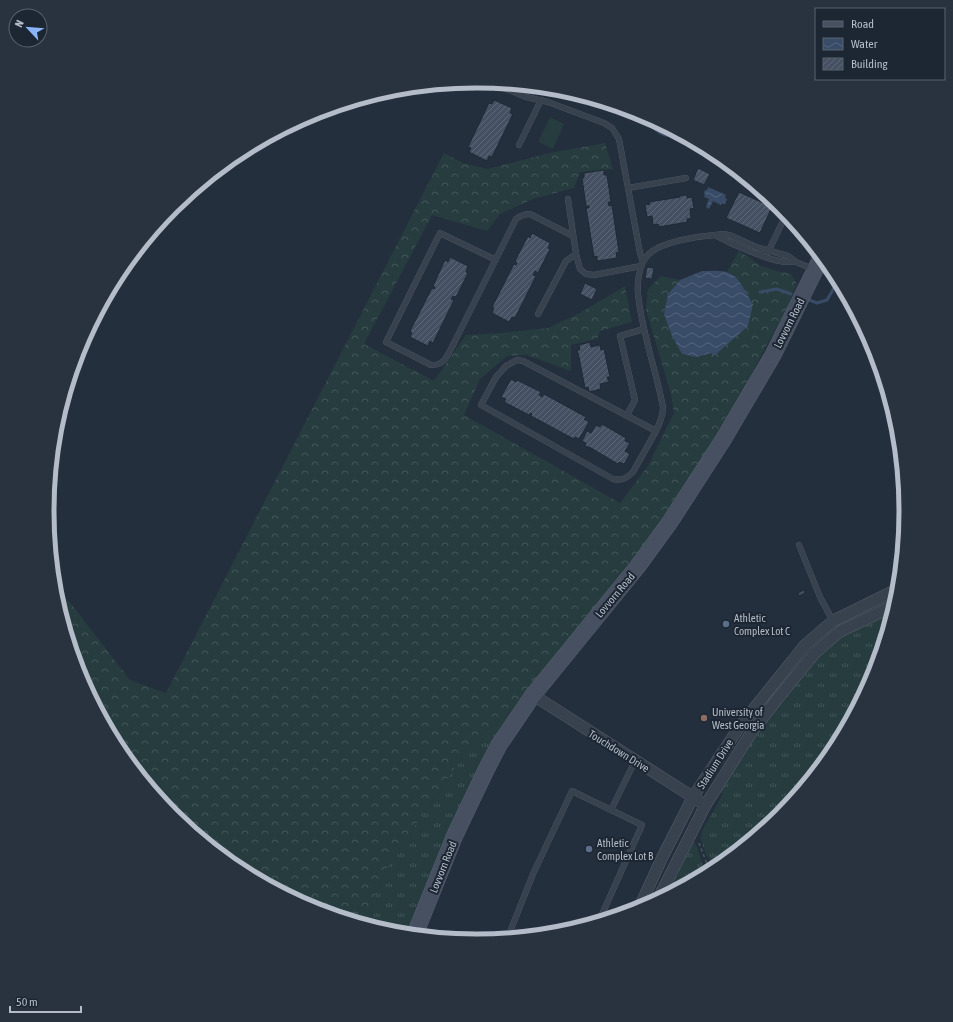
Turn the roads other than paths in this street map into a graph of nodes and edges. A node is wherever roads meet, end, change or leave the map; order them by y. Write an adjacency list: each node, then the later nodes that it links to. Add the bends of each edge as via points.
1 (508, 89): 2 (lane)
2 (541, 100): 3 (lane); 5 (lane, via 612,128 618,139)
3 (519, 145)
4 (686, 178): 5 (lane)
5 (628, 188): 15 (lane)
6 (568, 199): 9 (lane)
7 (783, 221): 10 (lane)
8 (715, 235): 10 (lane, via 732,236); 12 (lane); 15 (lane, via 667,243 651,252)
9 (573, 236): 11 (lane); 13 (lane, via 530,214 525,214 516,219)
10 (769, 250): 12 (lane); 14 (lane, via 788,256)
11 (576, 254): 15 (lane, via 580,269 586,274 594,275); 17 (lane, via 566,261)
12 (766, 257): 14 (lane)
13 (496, 260): 13 (lane, via 441,364 432,365 386,342 440,233)
14 (796, 262): 16 (lane)
15 (642, 264): 18 (lane, via 638,293)
16 (818, 264): 25 (street, Lovvorn Road, via 769,361 723,440 670,522 638,566)
17 (538, 314)
18 (644, 330): 19 (lane, via 620,336 635,400); 20 (lane, via 663,407 663,417)
19 (627, 415): 20 (lane); 20 (lane, via 524,361 517,360 506,366 496,377 481,406 618,480 633,472)
20 (656, 431)
21 (799, 545): 24 (lane, via 820,598)
22 (891, 593): 24 (street, Stadium Drive)
23 (888, 609): 28 (street, Stadium Drive, via 839,632 815,653 751,733)
24 (833, 621): 27 (street, Stadium Drive, via 805,645 745,720)
25 (532, 695): 26 (street, Touchdown Drive); 33 (street, Lovvorn Road, via 486,770 455,835)
26 (635, 761): 27 (street, Touchdown Drive); 29 (lane)
27 (693, 797): 28 (street, Touchdown Drive); 31 (street, Stadium Drive)
28 (705, 806): 30 (street, Stadium Drive)
29 (612, 810): 32 (lane, via 642,825); 34 (lane, via 572,791)
30 (662, 890)
31 (643, 899)
32 (601, 914)
33 (417, 929)
34 (510, 932)

